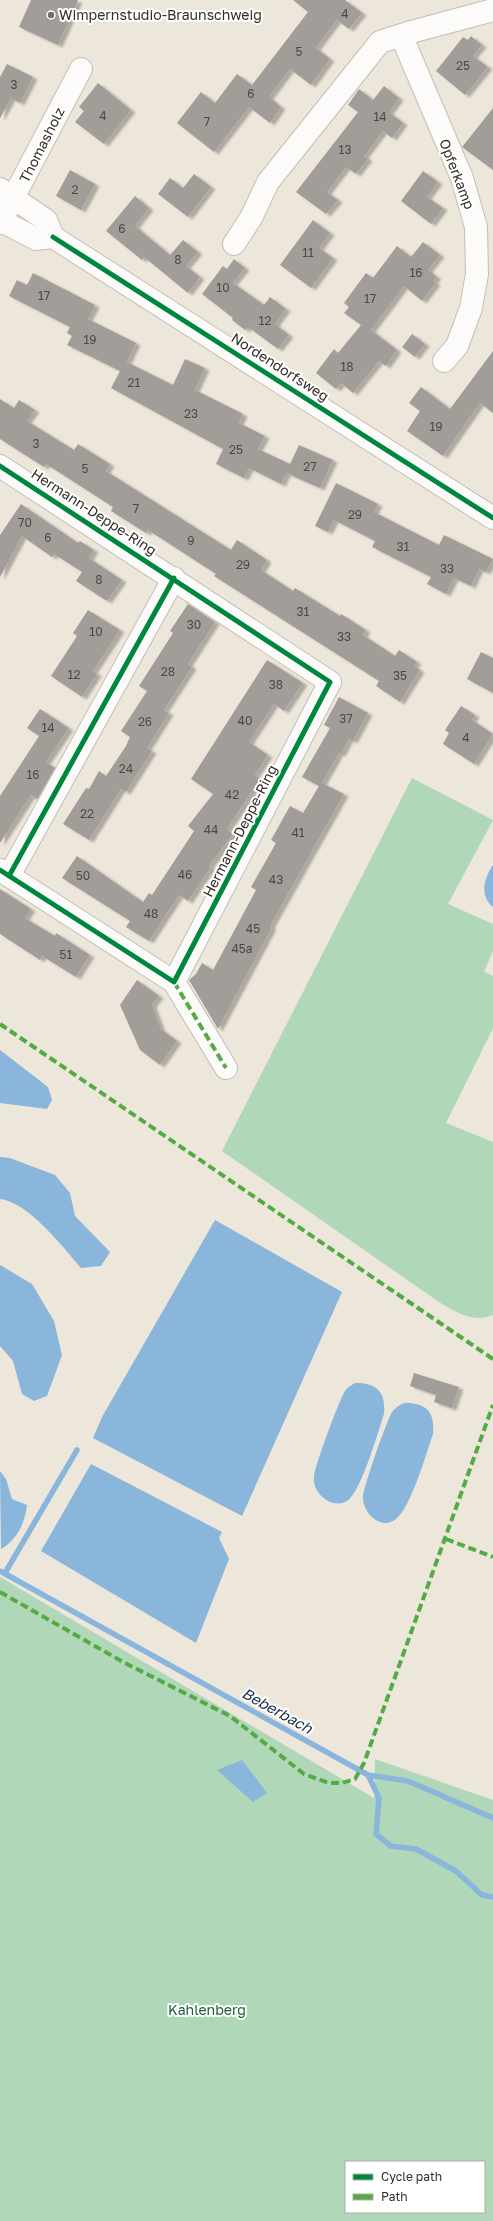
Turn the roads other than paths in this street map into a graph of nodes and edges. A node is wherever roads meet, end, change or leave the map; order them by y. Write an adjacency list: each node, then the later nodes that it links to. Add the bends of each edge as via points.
1 (493, 10): 2 (street)
2 (401, 35): 7 (street, via 380,42 343,86 268,182 251,218); 8 (street, Opferkamp, via 462,178 476,227 477,274 471,308 457,346)
3 (81, 69): 4 (street, Thomasholz)
4 (8, 193): 5 (street, Thomasholz); 6 (street, via 46,220)
5 (0, 222): 6 (street, via 36,239)
6 (53, 237): 10 (street, Nordendorfsweg)
7 (234, 244)
8 (444, 361)
9 (2, 474): 11 (street, Hermann-Deppe-Ring)
10 (493, 518)
11 (174, 578): 12 (street); 13 (street, Hermann-Deppe-Ring, via 330,682)
12 (4, 873): 13 (street)
13 (174, 982): 14 (street)
14 (226, 1068)

